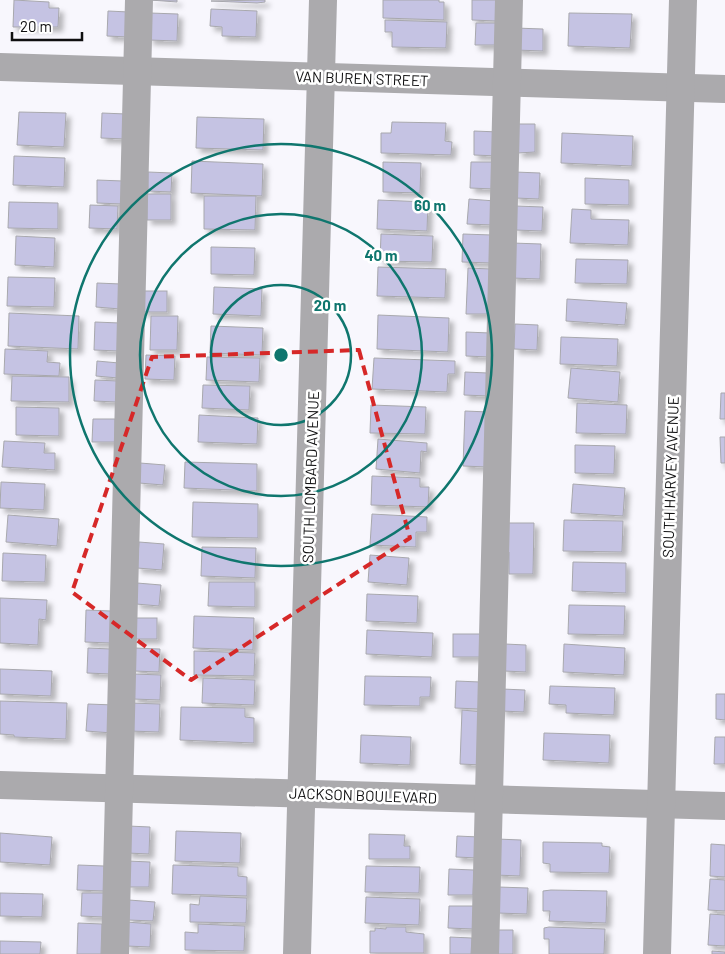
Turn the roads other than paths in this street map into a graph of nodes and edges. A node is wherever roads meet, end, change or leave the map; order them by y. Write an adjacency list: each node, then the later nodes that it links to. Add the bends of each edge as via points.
1 (139, 0): 6 (street)
2 (323, 0): 7 (street, SOUTH LOMBARD AVENUE)
3 (509, 0): 8 (street)
4 (682, 0): 9 (street, SOUTH HARVEY AVENUE)
5 (0, 67): 6 (street, VAN BUREN STREET)
6 (138, 71): 7 (street, VAN BUREN STREET); 12 (street)
7 (321, 77): 8 (street, VAN BUREN STREET); 13 (street, SOUTH LOMBARD AVENUE)
8 (507, 83): 9 (street, VAN BUREN STREET); 14 (street)
9 (680, 88): 10 (street, VAN BUREN STREET); 15 (street, SOUTH HARVEY AVENUE)
10 (725, 89)
11 (0, 785): 12 (street, JACKSON BOULEVARD)
12 (119, 788): 13 (street, JACKSON BOULEVARD); 17 (street)
13 (301, 793): 14 (street, JACKSON BOULEVARD); 18 (street, SOUTH LOMBARD AVENUE)
14 (489, 799): 15 (street, JACKSON BOULEVARD); 19 (street)
15 (661, 804): 16 (street, JACKSON BOULEVARD); 20 (street, SOUTH HARVEY AVENUE)
16 (725, 806)
17 (115, 954)
18 (297, 954)
19 (485, 954)
20 (657, 954)

